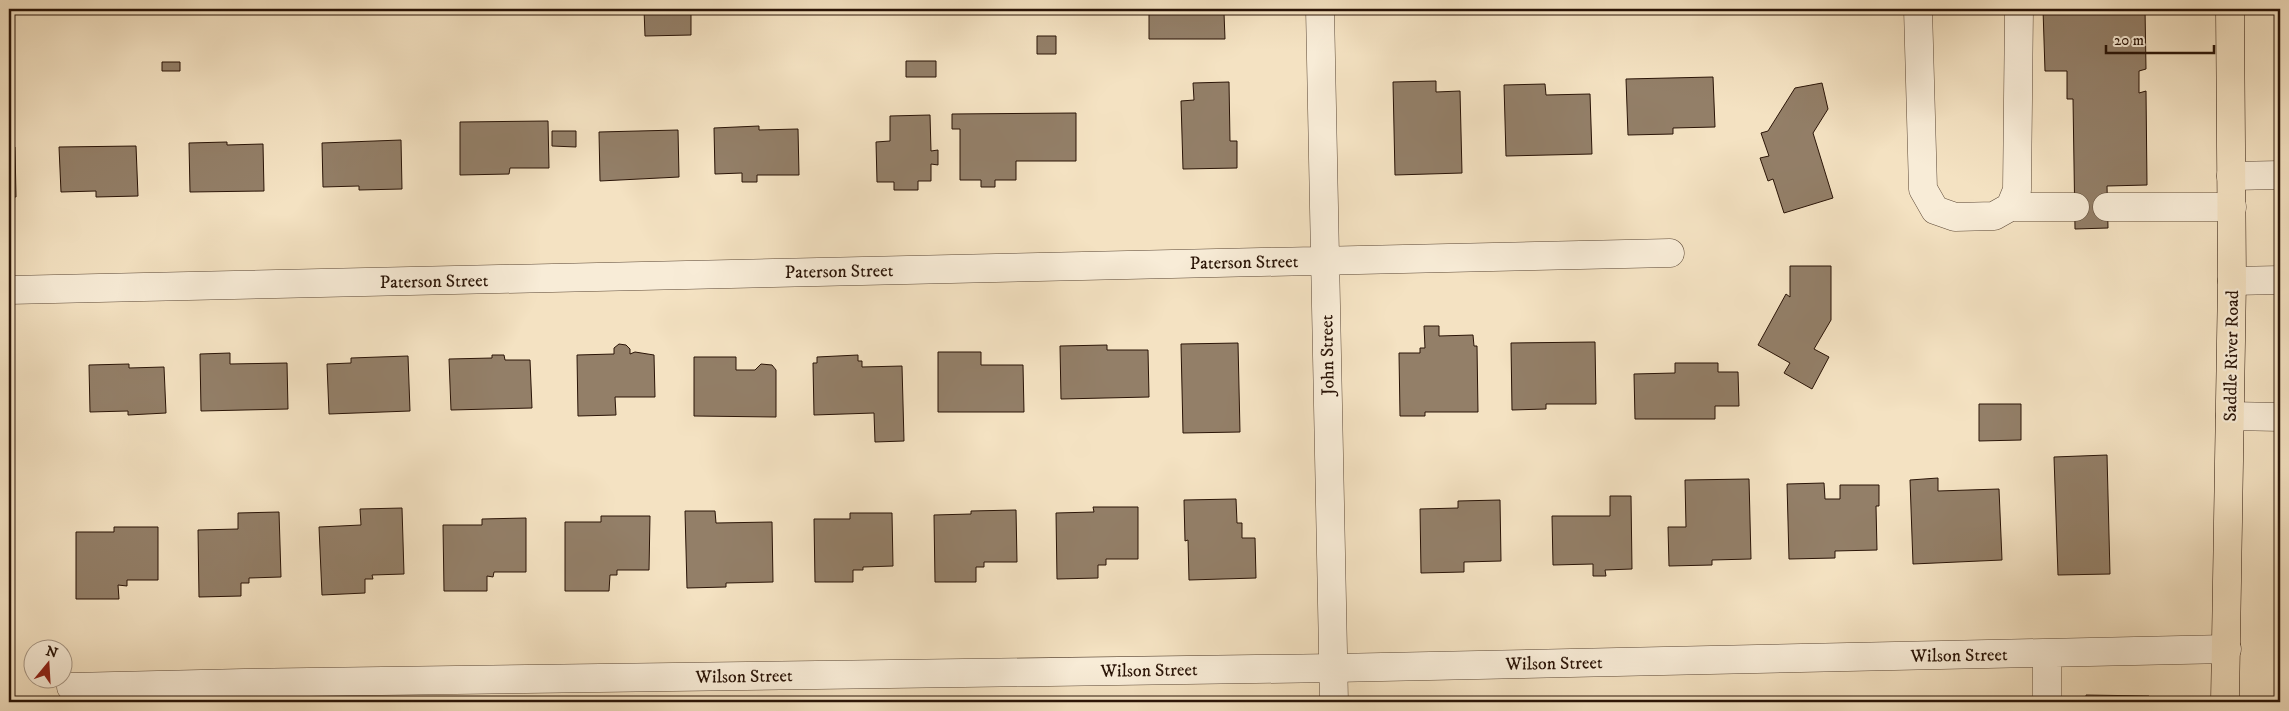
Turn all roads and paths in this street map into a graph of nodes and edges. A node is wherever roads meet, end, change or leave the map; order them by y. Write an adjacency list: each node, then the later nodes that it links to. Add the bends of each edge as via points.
1 (1320, 9): 12 (street, John Street)
2 (1918, 9): 7 (street, via 1923,189 1935,210 1955,216 1994,216)
3 (2019, 9): 7 (street, via 2017,190)
4 (2230, 9): 6 (main road, Saddle River Road)
5 (2280, 175): 6 (street)
6 (2232, 176): 10 (main road, Saddle River Road)
7 (2010, 207): 8 (street)
8 (2075, 207)
9 (2108, 207): 10 (street)
10 (2232, 207): 14 (main road, Saddle River Road)
11 (1670, 253): 12 (street, Paterson Street)
12 (1325, 261): 15 (street, Paterson Street); 20 (street, John Street)
13 (2280, 280): 14 (street)
14 (2232, 281): 16 (main road, Saddle River Road)
15 (9, 290)
16 (2230, 416): 17 (street); 18 (main road, Saddle River Road)
17 (2280, 417)
18 (2226, 649): 19 (street, Wilson Street); 25 (main road, Saddle River Road)
19 (2047, 652): 20 (street, Wilson Street); 24 (street)
20 (1334, 668): 22 (street, Wilson Street); 23 (street, John Street)
21 (72, 687): 22 (street, Wilson Street)
22 (244, 692)
23 (1334, 702)
24 (2047, 702)
25 (2225, 702)

